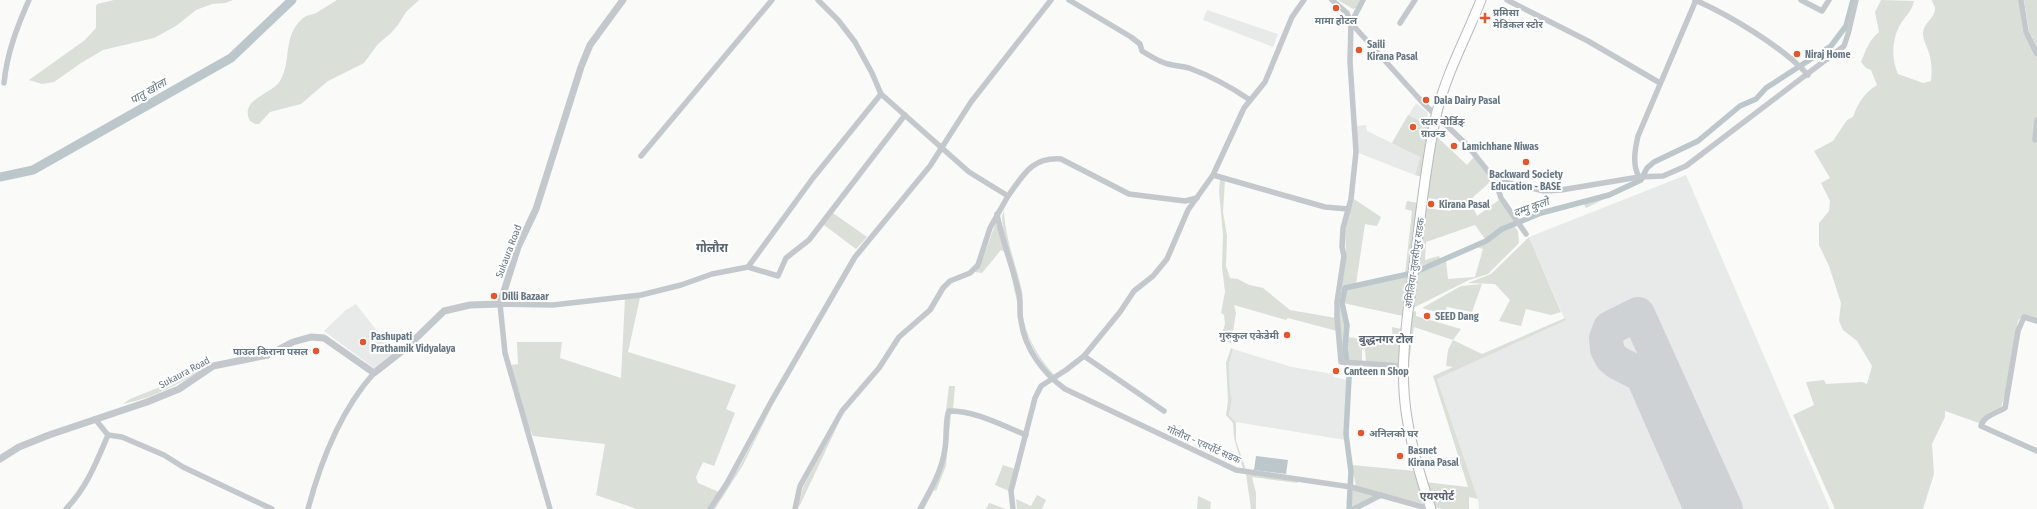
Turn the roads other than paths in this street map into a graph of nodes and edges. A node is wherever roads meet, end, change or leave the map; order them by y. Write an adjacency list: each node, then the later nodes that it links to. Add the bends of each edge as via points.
1 (29, 0): 22 (street, via 6,62)
2 (622, 0): 41 (street, Sukaura Road, via 590,45 581,67 536,209 518,247)
3 (772, 0): 31 (street)
4 (818, 0): 24 (street, via 855,42)
5 (1052, 0): 30 (street, via 971,102)
6 (1069, 0): 25 (street, via 1131,37 1140,44 1142,51 1152,57 1223,82)
7 (1304, 0): 25 (street, via 1292,17 1265,82)
8 (1332, 0): 18 (street, via 1347,13)
9 (1363, 0): 18 (street)
10 (1415, 0): 19 (street)
11 (1481, 0): 27 (main road, अमिलिया-तुलसीपुर सडक, via 1447,81)
12 (1507, 0): 23 (street, via 1588,41)
13 (1696, 0): 21 (street, via 1785,53); 23 (street)
14 (1802, 0): 15 (street, via 1822,11)
15 (1829, 0)
16 (1856, 0): 21 (street, via 1844,46)
17 (2021, 0): 20 (street, via 2026,32)
18 (1351, 23): 27 (street); 37 (street, via 1350,62 1356,152)
19 (1400, 23)
20 (2037, 54)
21 (1808, 75): 33 (street, via 1686,166 1663,176)
22 (4, 83)
23 (1660, 83): 33 (street, via 1638,136 1635,165)
24 (880, 94): 26 (street); 40 (street, via 813,178)
25 (1250, 100): 32 (street)
26 (905, 115): 30 (street); 40 (street, via 809,240 786,258 778,276)
27 (1436, 115): 34 (street, via 1467,145); 44 (main road, अमिलिया-तुलसीपुर सडक, via 1407,313)
28 (2037, 120): 29 (street)
29 (2035, 140)
30 (943, 147): 35 (street, via 969,172); 58 (street, via 855,257)
31 (641, 156)
32 (1213, 175): 36 (street); 37 (street, via 1325,207)
33 (1639, 177): 34 (street, via 1544,191)
34 (1495, 180): 39 (street, via 1501,198)
35 (1008, 196): 36 (street, via 1029,168 1043,160 1055,158 1068,162 1129,194 1185,201); 38 (street)
36 (1197, 198): 43 (street, via 1188,210 1167,259 1153,276 1134,291)
37 (1348, 209): 44 (street, via 1343,228 1344,256 1337,317 1341,362)
38 (997, 214): 46 (street, गोलौरा - एयर्पोर्ट सडक, via 1019,295 1021,322 1030,350); 59 (street, via 978,265 970,273 950,281 943,288 930,310 899,337 880,368 842,411 800,486)
39 (1526, 234)
40 (748, 267): 41 (street, via 712,274 641,295 553,305)
41 (500, 304): 45 (street, via 470,305 444,311 406,348); 57 (street, via 505,353)
42 (2037, 321): 51 (street, via 2024,317 2005,408 1982,421 1981,426)
43 (1084, 356): 46 (street); 47 (street)
44 (1403, 366): 63 (main road, अमिलिया-तुलसीपुर सडक, via 1407,418)
45 (374, 373): 48 (street, Sukaura Road, via 324,338 311,337 293,342 268,355 213,366 179,389); 56 (street, via 355,396 326,454)
46 (1051, 378): 49 (street, via 1040,386); 53 (street, गोलौरा - एयर्पोर्ट सडक, via 1066,389 1236,470 1351,487)
47 (1164, 411)
48 (95, 419): 50 (street); 52 (street, Sukaura Road, via 19,447)
49 (1026, 434): 60 (street, via 982,416 949,411 943,464); 61 (street, via 1011,491)
50 (108, 436): 54 (street, via 90,477); 55 (street, via 122,438 164,455 183,467)
51 (2037, 451)
52 (0, 459)
53 (1381, 495): 62 (street); 63 (street, गोलौरा - एयर्पोर्ट सडक)
54 (66, 509)
55 (272, 509)
56 (308, 509)
57 (550, 509)
58 (710, 509)
59 (795, 509)
60 (920, 509)
61 (1013, 509)
62 (1354, 509)
63 (1430, 509)

